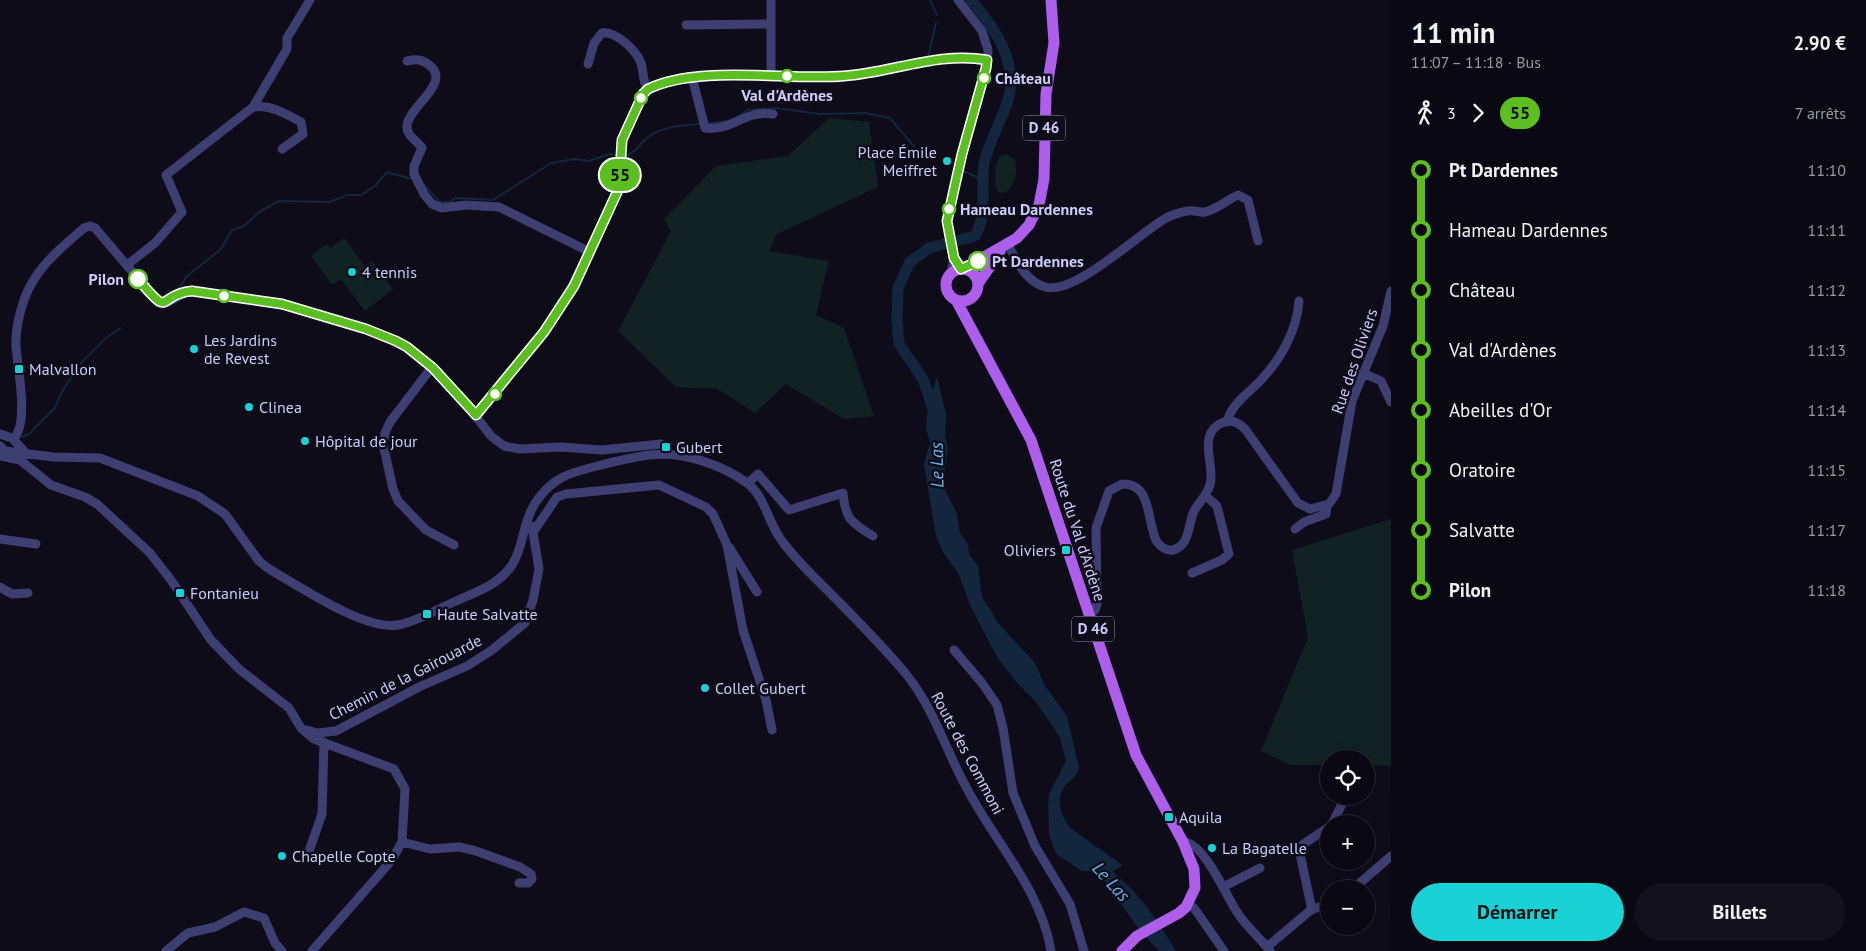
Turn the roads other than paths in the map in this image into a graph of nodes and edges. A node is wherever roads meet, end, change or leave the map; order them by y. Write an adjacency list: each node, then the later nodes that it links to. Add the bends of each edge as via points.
1 (310, 0): 13 (street, via 287,38 287,49)
2 (771, 0): 5 (street)
3 (958, 0): 7 (street, via 982,31 988,47)
4 (1051, 0): 17 (main road, D 46, via 1054,43 1044,119 1042,193 1028,225)
5 (771, 24): 6 (street); 10 (street)
6 (686, 25)
7 (987, 60): 10 (street, via 927,62 844,76); 20 (street, via 946,225)
8 (407, 61): 18 (street, via 423,61 436,74 434,86 408,120 408,132 422,148 414,166 416,181 429,201 437,207 499,207)
9 (588, 64): 12 (street, via 596,38 602,33 610,33 640,60)
10 (771, 76): 11 (street)
11 (692, 77): 12 (street); 14 (street, via 705,128 726,127 750,114)
12 (648, 89): 18 (street, via 622,137 619,188)
13 (253, 107): 15 (street, via 280,111 301,122 303,134); 19 (street, via 166,175 182,212 155,243)
14 (773, 114)
15 (282, 149)
16 (1258, 241): 17 (street, via 1248,200 1238,195 1207,212 1193,210 1168,217 1067,286 1045,287 1037,282 1022,269)
17 (1006, 246): 20 (main road, D 46); 21 (main road, D 46)
18 (590, 252): 30 (street, via 574,286 544,332)
19 (127, 265): 27 (street, via 159,303 192,291 282,304 396,341); 32 (street, via 96,228 90,226 38,272 24,300 17,326 22,399 18,429)
20 (958, 271): 21 (main road, via 975,275); 24 (main road, via 947,288)
21 (978, 284): 23 (main road)
22 (1391, 291): 28 (street, Rue des Oliviers, via 1385,321)
23 (972, 298): 24 (main road); 26 (main road, via 967,311)
24 (956, 300): 26 (main road, Route du Val d'Ardène / D 46)
25 (1299, 301): 31 (street, via 1292,330 1282,352 1263,378 1232,410)
26 (970, 326): 49 (main road, Route du Val d'Ardène / D 46, via 1022,420 1038,458)
27 (432, 367): 30 (street); 43 (street, via 390,422 384,444 398,501 426,530)
28 (1363, 373): 29 (street, via 1381,381); 36 (street, Rue des Oliviers, via 1351,406 1336,494)
29 (1391, 402)
30 (476, 415): 33 (street, via 491,436 513,449 560,446 602,450 661,444)
31 (1227, 422): 35 (street, via 1214,429 1208,438 1211,478); 36 (street, via 1238,423 1245,429 1298,503 1310,509)
32 (5, 445): 37 (street, via 53,457 100,458 198,496 225,514 269,569 361,618 386,626 410,621 504,577 521,546); 51 (street, via 51,485 97,504 150,553 172,580 211,640 239,669 289,708)
33 (669, 454): 34 (street, via 707,464); 37 (street, via 638,457 563,477 548,487)
34 (748, 483): 40 (street, via 758,474 790,510 843,493 844,507 851,522); 70 (street, Route des Commoni, via 757,493 780,539 905,672 923,699 965,786 1039,910)
35 (1205, 495): 45 (street, via 1217,506 1229,554); 49 (street, via 1194,510 1185,541 1180,547 1169,550 1155,538 1142,492 1126,484 1109,491 1096,528 1097,604 1095,610)
36 (1327, 505): 38 (street, via 1326,514)
37 (528, 516): 39 (street, Chemin de la Gairouarde)
38 (1295, 529)
39 (534, 531): 44 (street, via 557,497 659,485 706,507 720,526); 51 (street, Chemin de la Gairouarde, via 539,569 533,600 524,623 467,666 419,687 336,731 317,733)
40 (873, 536)
41 (0, 539): 42 (street)
42 (36, 544)
43 (454, 545)
44 (727, 545): 47 (street); 52 (street, via 744,630)
45 (1192, 573)
46 (0, 587): 48 (street, via 12,594)
47 (757, 592)
48 (28, 593)
49 (1088, 614): 56 (main road, Route du Val d'Ardène / D 46, via 1136,755)
50 (954, 650): 71 (street, via 997,705 1014,794 1035,846 1070,904)
51 (302, 728): 53 (street)
52 (772, 730)
53 (324, 742): 55 (street, via 394,769 405,789); 57 (street, via 322,814)
54 (1320, 832): 65 (street, via 1299,850)
55 (402, 842): 61 (street, via 430,849 459,847 476,851 531,874 532,879 528,883); 69 (street, via 391,861)
56 (1183, 842): 62 (street, via 1191,843); 63 (main road, Route du Val d'Ardène / D 46, via 1196,878)
57 (308, 854)
58 (1391, 856): 60 (street)
59 (1260, 868): 62 (street)
60 (1363, 880)
61 (519, 883)
62 (1224, 887): 66 (street, via 1238,914)
63 (1188, 904): 72 (main road, Route du Val d'Ardène / D 46, via 1179,913 1137,936); 73 (street, via 1196,910)
64 (1320, 908): 65 (street)
65 (1312, 910): 66 (street)
66 (1268, 949)
67 (166, 951): 68 (street, via 188,933 215,927 244,912 264,918)
68 (282, 951)
69 (312, 951)
70 (1051, 951)
71 (1084, 951)
72 (1122, 951)
73 (1224, 951)

